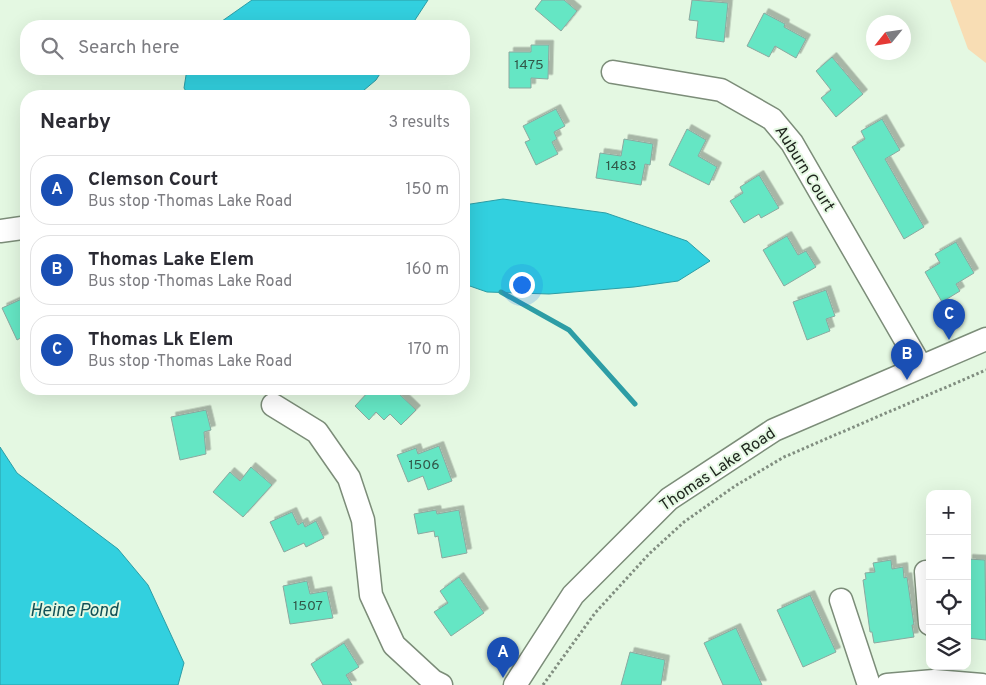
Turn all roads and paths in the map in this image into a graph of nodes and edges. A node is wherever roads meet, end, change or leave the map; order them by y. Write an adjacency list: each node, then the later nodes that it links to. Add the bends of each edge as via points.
1 (613, 72): 5 (street, Auburn Court, via 721,90 772,119 792,144)
2 (20, 228): 3 (street)
3 (0, 231)
4 (986, 338): 5 (street, Thomas Lake Road)
5 (920, 365): 11 (street, Thomas Lake Road, via 774,430 669,499 573,595)
6 (986, 370): 12 (path, via 784,457 684,522 649,554 595,613)
7 (273, 405): 10 (street, via 317,432 349,478 363,520 371,595 394,645)
8 (840, 600): 13 (street)
9 (934, 674): 14 (street); 15 (street)
10 (441, 685)
11 (515, 685)
12 (543, 685)
13 (868, 685)
14 (886, 685)
15 (982, 685)

